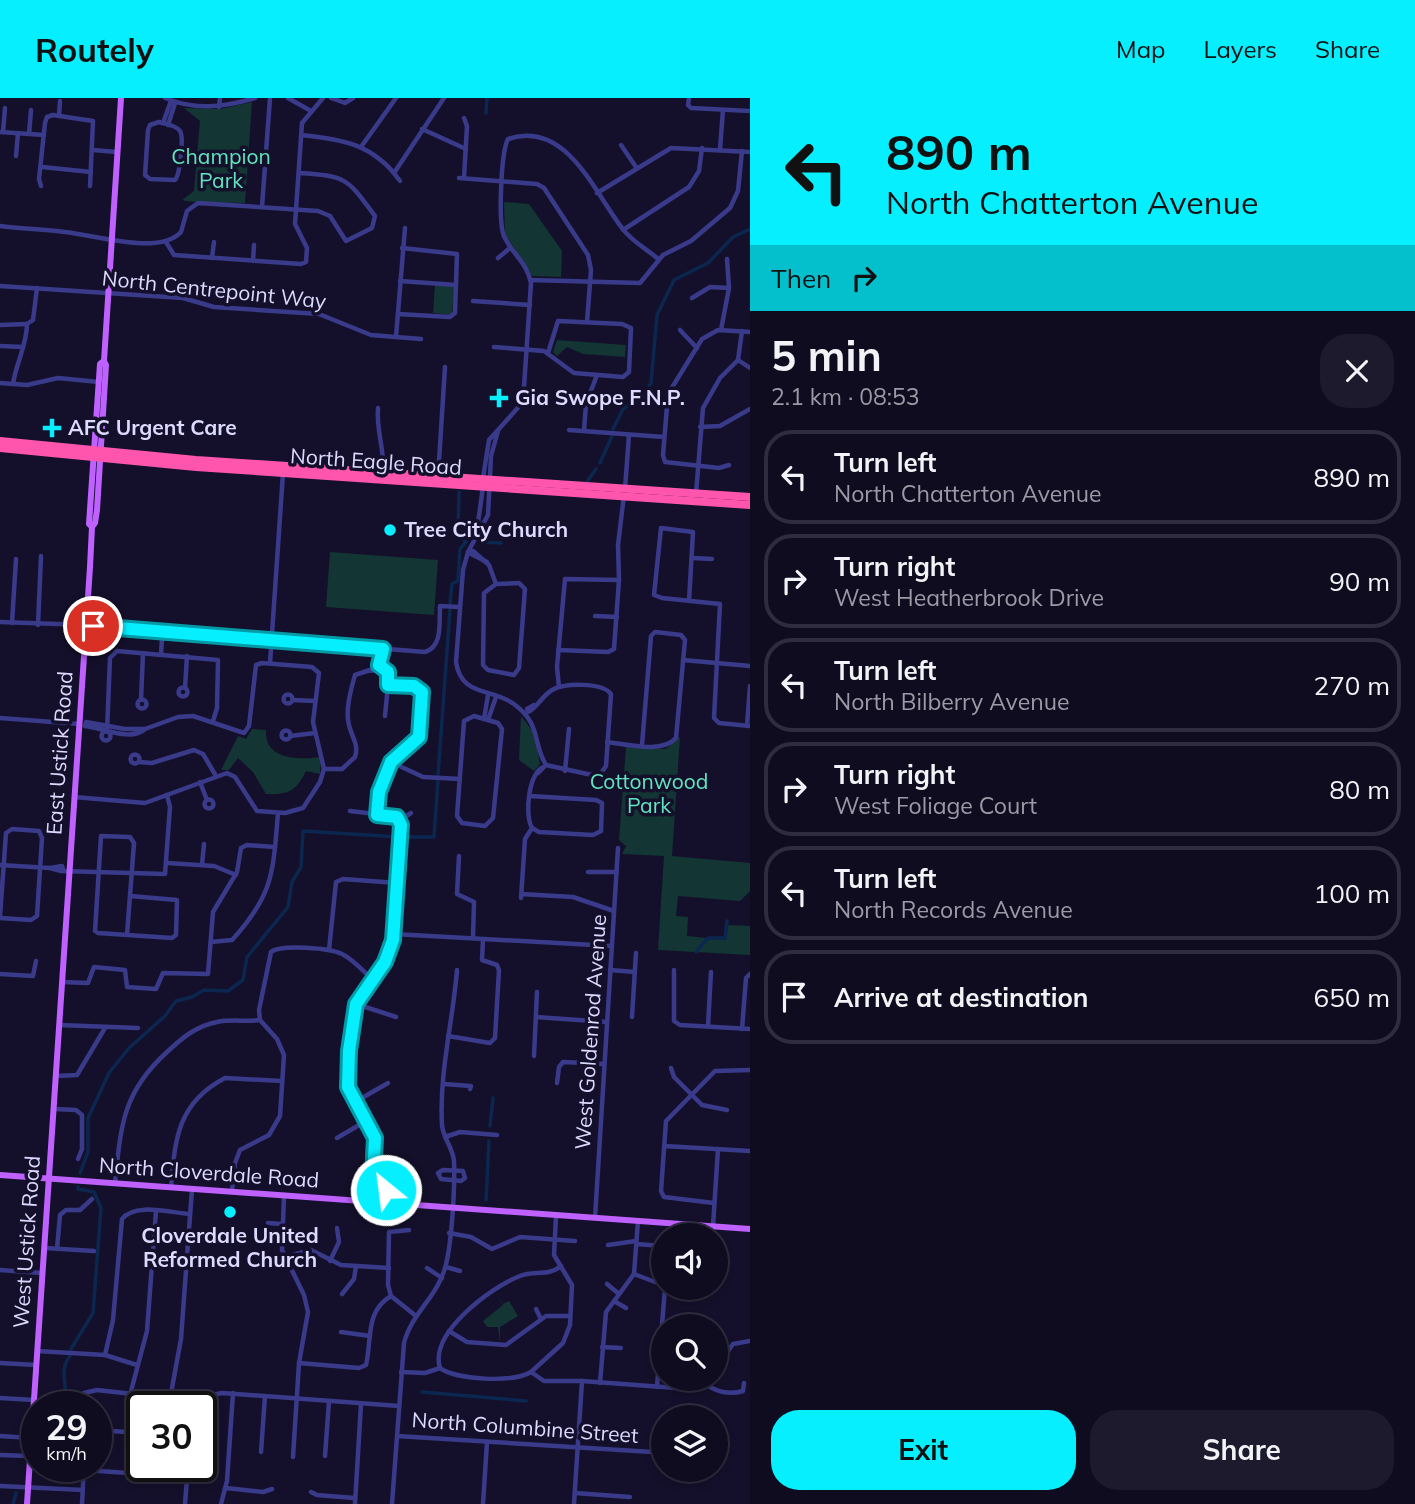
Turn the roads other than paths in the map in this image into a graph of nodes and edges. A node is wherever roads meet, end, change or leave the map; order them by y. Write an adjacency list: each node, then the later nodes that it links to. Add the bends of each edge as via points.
1 (121, 98): 37 (main road, East Ustick Road)
2 (165, 98): 14 (street)
3 (220, 98): 15 (street)
4 (255, 98): 15 (street)
5 (270, 98): 50 (street)
6 (291, 98): 19 (street)
7 (323, 98): 19 (street)
8 (331, 98): 9 (street, via 345,103)
9 (353, 98)
10 (396, 98): 31 (street)
11 (443, 98): 24 (street)
12 (689, 98): 18 (street, via 688,106)
13 (60, 101): 21 (street)
14 (173, 101): 15 (street); 23 (street)
15 (219, 107)
16 (5, 108): 25 (street)
17 (31, 110): 27 (street)
18 (723, 110): 20 (street); 34 (street)
19 (311, 111): 29 (street, via 303,120)
20 (750, 111)
21 (59, 116): 28 (street, via 47,117); 35 (street, via 93,121)
22 (464, 118): 33 (street)
23 (165, 124): 23 (street, via 180,132 177,180 146,177 150,125)
24 (422, 129): 33 (street); 44 (street)
25 (1, 132): 26 (street)
26 (18, 133): 27 (street); 39 (street)
27 (29, 134): 28 (street)
28 (44, 135): 40 (street)
29 (301, 135): 31 (street, via 343,139); 43 (street)
30 (621, 145): 41 (street)
31 (361, 147): 44 (street)
32 (702, 148): 34 (street); 41 (street, via 671,148); 54 (street, via 699,171 689,187)
33 (466, 149): 46 (street, via 461,178)
34 (720, 149): 36 (street)
35 (93, 150): 37 (street); 42 (street)
36 (742, 151): 38 (street); 63 (street, via 738,191 730,208 691,241)
37 (117, 152): 55 (main road, East Ustick Road)
38 (750, 152)
39 (16, 156)
40 (42, 167): 42 (street); 47 (street)
41 (636, 167): 49 (street)
42 (91, 172): 48 (street)
43 (299, 173): 51 (street); 51 (street, via 341,177 376,221 372,228 346,241 330,216)
44 (394, 173): 45 (street)
45 (400, 181)
46 (503, 181): 49 (street, via 508,139 537,138 560,145); 60 (street, via 501,221); 68 (street, via 544,188 585,248)
47 (41, 186)
48 (90, 186)
49 (597, 193): 54 (street)
50 (262, 207): 51 (street); 56 (street, via 193,204 181,232)
51 (297, 209): 65 (street, via 295,228 307,248 306,262)
52 (0, 226): 55 (street)
53 (405, 228): 59 (street)
54 (623, 230): 63 (street)
55 (111, 240): 56 (street); 73 (main road, East Ustick Road)
56 (166, 242): 61 (street, via 174,255)
57 (214, 242): 61 (street)
58 (254, 245): 65 (street)
59 (402, 248): 66 (street); 69 (street, via 457,254)
60 (510, 248): 62 (street); 67 (street, via 521,258)
61 (212, 258): 65 (street)
62 (498, 258)
63 (658, 259): 68 (street, via 637,285)
64 (727, 259): 72 (street)
65 (253, 261)
66 (400, 281): 69 (street); 77 (street)
67 (530, 281): 68 (street); 76 (street)
68 (590, 281): 78 (street)
69 (456, 285): 77 (street, via 453,316)
70 (0, 286): 71 (street, North Centrepoint Way)
71 (37, 288): 73 (street, North Centrepoint Way); 79 (street, via 33,320)
72 (729, 288): 74 (street, via 710,288); 82 (street)
73 (108, 294): 85 (street, North Centrepoint Way, via 324,315 370,335); 94 (main road, East Ustick Road)
74 (692, 298)
75 (474, 301): 76 (street)
76 (530, 304): 91 (street)
77 (398, 314): 85 (street)
78 (587, 322): 92 (street, via 555,323); 97 (street, via 629,326 632,331 627,377)
79 (27, 324): 80 (street); 88 (street)
80 (0, 325)
81 (680, 330): 90 (street)
82 (722, 330): 83 (street); 90 (street, via 707,334)
83 (742, 331): 84 (street); 93 (street)
84 (750, 332)
85 (396, 337): 86 (street, North Centrepoint Way)
86 (421, 338)
87 (0, 346): 88 (street)
88 (23, 347): 100 (street)
89 (494, 347): 91 (street)
90 (697, 348): 107 (street, via 668,394)
91 (527, 349): 92 (street); 116 (street, via 523,402 498,430)
92 (548, 353): 97 (street, via 570,372)
93 (738, 360): 96 (street); 103 (street, via 706,399)
94 (103, 361): 98 (main road, East Ustick Road); 110 (main road, East Ustick Road)
95 (445, 368): 115 (street)
96 (750, 368)
97 (597, 375): 105 (street, via 585,410)
98 (99, 382): 100 (street, via 58,378); 110 (main road, East Ustick Road)
99 (0, 383): 100 (street)
100 (13, 384)
101 (378, 408): 114 (street)
102 (750, 409): 103 (street, via 720,426)
103 (701, 427): 112 (street)
104 (569, 430): 105 (street)
105 (584, 431): 106 (street)
106 (629, 435): 107 (street); 117 (street)
107 (664, 437): 112 (street, via 665,462)
108 (0, 440): 110 (highway, North Eagle Road)
109 (0, 448): 110 (highway, North Eagle Road)
110 (97, 454): 113 (highway, North Eagle Road); 113 (highway, North Eagle Road, via 236,469); 135 (main road, East Ustick Road)
111 (729, 464): 112 (street)
112 (698, 466): 118 (street)
113 (283, 469): 114 (highway, North Eagle Road); 116 (highway, North Eagle Road); 136 (street)
114 (383, 474): 115 (highway, North Eagle Road)
115 (438, 478): 116 (highway, North Eagle Road)
116 (487, 484): 117 (highway, North Eagle Road); 117 (highway, North Eagle Road, via 613,495); 121 (street, via 476,537)
117 (624, 492): 118 (highway); 120 (highway, North Eagle Road); 126 (street, via 618,545)
118 (696, 495): 119 (highway)
119 (750, 497)
120 (750, 505)
121 (468, 552): 127 (street, via 487,562); 129 (street)
122 (41, 556): 134 (street)
123 (692, 558): 125 (street); 128 (street); 128 (street, via 693,532 659,529 655,596)
124 (16, 559): 133 (street)
125 (712, 559)
126 (620, 580): 131 (street); 139 (street, via 565,579)
127 (496, 584): 127 (street, via 484,593 483,665 514,675 523,636 524,586)
128 (689, 601): 144 (street, via 720,604)
129 (459, 607): 138 (street, via 440,606 438,641 433,648 425,652); 152 (street, via 458,672 468,686)
130 (595, 616): 131 (street)
131 (617, 617): 139 (street, via 613,651)
132 (0, 622): 133 (street)
133 (12, 623): 134 (street)
134 (37, 625): 135 (street)
135 (86, 625): 136 (street); 162 (main road, East Ustick Road)
136 (272, 638): 138 (street); 145 (street)
137 (162, 639): 141 (street)
138 (381, 649): 146 (street)
139 (558, 650): 150 (street)
140 (144, 653): 141 (street); 154 (street); 164 (street, via 112,653)
141 (161, 654): 142 (street)
142 (187, 656): 151 (street); 161 (street, via 218,660)
143 (683, 660): 144 (street); 169 (street, via 676,738 666,746); 169 (street, via 683,636 652,633)
144 (717, 663): 147 (street); 163 (street, via 715,721)
145 (270, 664): 156 (street, via 318,670); 161 (street, via 256,666 249,726 244,733)
146 (380, 666): 148 (street); 173 (street, via 358,673 348,717 357,746 355,757 342,769)
147 (750, 666)
148 (388, 685): 158 (street); 171 (street, via 419,688 422,696 419,737)
149 (750, 685): 163 (street)
150 (559, 687): 157 (street); 168 (street, via 610,691)
151 (185, 688)
152 (488, 695): 153 (street); 160 (street)
153 (496, 697): 157 (street); 160 (street)
154 (141, 700)
155 (293, 700): 156 (street)
156 (315, 701): 166 (street)
157 (526, 713): 172 (street, via 537,731)
158 (385, 716)
159 (0, 718): 162 (street)
160 (486, 719): 176 (street, via 466,717); 176 (street, via 501,726 502,750 490,824 460,821)
161 (213, 721): 164 (street, via 183,716 131,735)
162 (81, 724): 164 (street); 180 (main road, East Ustick Road)
163 (749, 726)
164 (106, 728)
165 (569, 729): 174 (street)
166 (315, 733): 167 (street); 173 (street)
167 (290, 736)
168 (607, 742): 169 (street); 174 (street, via 606,766 601,773)
169 (642, 745)
170 (139, 761): 175 (street, via 152,763 194,750 203,754)
171 (391, 762): 176 (street, via 423,777); 185 (street, via 379,792)
172 (545, 766): 174 (street); 179 (street, via 531,785)
173 (324, 769): 183 (street, via 303,808)
174 (565, 771)
175 (216, 776): 177 (street); 183 (street, via 232,775 253,807)
176 (460, 779)
177 (200, 782): 178 (street); 181 (street)
178 (167, 795): 180 (street, via 141,803); 192 (street)
179 (530, 796): 187 (street, via 528,821); 187 (street, via 602,803 599,833)
180 (74, 797): 196 (main road, East Ustick Road)
181 (207, 800)
182 (350, 811): 185 (street)
183 (278, 813): 189 (street)
184 (411, 813): 186 (street)
185 (377, 815): 186 (street)
186 (400, 820): 202 (street)
187 (532, 828): 204 (street, via 525,839 521,896 573,897)
188 (204, 844): 194 (street)
189 (275, 847): 201 (street, via 244,846); 210 (street, via 273,876 249,921 229,943)
190 (618, 848): 199 (street, West Goldenrod Avenue)
191 (459, 856): 208 (street, via 457,891 474,902)
192 (167, 863): 194 (street); 200 (street, via 165,874)
193 (2, 865): 195 (street); 195 (street, via 8,831 15,829 41,833); 205 (street)
194 (202, 865): 201 (street)
195 (41, 868): 196 (street, via 62,866); 205 (street, via 36,918)
196 (66, 870): 197 (street); 223 (main road, East Ustick Road)
197 (97, 872): 200 (street); 200 (street, via 102,836 132,839); 207 (street, via 95,931)
198 (588, 872): 199 (street)
199 (617, 872): 204 (street, West Goldenrod Avenue)
200 (132, 874): 203 (street)
201 (236, 875): 210 (street, via 214,912)
202 (397, 883): 206 (street); 212 (street, via 336,882)
203 (130, 896): 207 (street); 207 (street, via 177,900 177,932 174,936)
204 (614, 911): 211 (street, West Goldenrod Avenue)
205 (0, 917)
206 (394, 933): 208 (street); 222 (street, via 391,951)
207 (127, 935)
208 (472, 938): 209 (street)
209 (483, 939): 211 (street); 237 (street, via 482,960 499,970 495,1038 490,1043)
210 (211, 942): 223 (street, via 208,974 163,972 156,989 127,987 125,970 94,967 88,983)
211 (612, 946): 216 (street, West Goldenrod Avenue)
212 (329, 950): 222 (street, via 345,955); 229 (street, via 273,950)
213 (636, 953): 218 (street)
214 (36, 961): 220 (street, via 33,976)
215 (457, 970): 237 (street)
216 (610, 970): 218 (street); 230 (street, West Goldenrod Avenue)
217 (674, 970): 232 (street, via 674,1021)
218 (635, 972): 228 (street)
219 (711, 972): 232 (street)
220 (0, 974)
221 (749, 974): 235 (street)
222 (373, 980): 225 (street)
223 (62, 982): 231 (main road, West Ustick Road)
224 (537, 992): 227 (street)
225 (356, 1004): 226 (street); 249 (street, via 347,1078)
226 (396, 1017)
227 (536, 1017): 230 (street); 238 (street)
228 (632, 1017)
229 (260, 1020): 243 (street, via 281,1046); 265 (street, via 203,1026 155,1063 133,1090 121,1122)
230 (607, 1022): 239 (street, West Goldenrod Avenue)
231 (59, 1026): 233 (street); 242 (main road, West Ustick Road)
232 (708, 1026): 235 (street)
233 (105, 1028): 234 (street); 242 (street, via 80,1072)
234 (138, 1028)
235 (742, 1029): 236 (street)
236 (750, 1029)
237 (447, 1036): 246 (street)
238 (534, 1056)
239 (604, 1064): 245 (street, via 561,1063); 280 (street, West Goldenrod Avenue)
240 (671, 1068): 248 (street)
241 (750, 1070): 248 (street, via 718,1069)
242 (55, 1076): 250 (main road, West Ustick Road)
243 (282, 1081): 266 (street, via 225,1078 191,1106 176,1136); 269 (street, via 278,1124 269,1135 240,1150)
244 (388, 1083): 249 (street)
245 (557, 1083)
246 (444, 1084): 247 (street); 254 (street)
247 (470, 1089)
248 (692, 1094): 251 (street, via 705,1107); 256 (street, via 668,1118)
249 (355, 1102): 252 (street)
250 (53, 1109): 259 (street, via 76,1110 82,1115); 263 (main road, West Ustick Road)
251 (727, 1110)
252 (366, 1121): 255 (street); 262 (street, via 375,1138)
253 (497, 1135): 254 (street, via 460,1132)
254 (445, 1137): 260 (street)
255 (337, 1138)
256 (664, 1146): 257 (street); 274 (street, via 664,1197)
257 (718, 1149): 258 (street); 274 (street)
258 (750, 1151)
259 (78, 1159)
260 (453, 1171): 264 (street); 264 (street, via 463,1171 466,1176); 264 (street, via 438,1173 441,1179)
261 (0, 1175): 263 (main road, North Cloverdale Road)
262 (373, 1178): 268 (street, via 386,1180); 273 (street)
263 (48, 1179): 265 (main road, North Cloverdale Road); 296 (main road, West Ustick Road)
264 (453, 1180): 276 (street)
265 (115, 1183): 266 (main road, North Cloverdale Road)
266 (171, 1187): 267 (main road, North Cloverdale Road)
267 (192, 1189): 269 (main road, North Cloverdale Road); 278 (street)
268 (386, 1190)
269 (232, 1192): 271 (main road, North Cloverdale Road)
270 (86, 1196): 275 (street)
271 (284, 1196): 273 (main road, North Cloverdale Road); 285 (street)
272 (93, 1199): 275 (street)
273 (371, 1203): 276 (main road, North Cloverdale Road)
274 (714, 1203): 284 (street)
275 (87, 1204): 297 (street, via 60,1215)
276 (451, 1209): 279 (main road, North Cloverdale Road); 290 (street)
277 (156, 1211): 278 (street); 331 (street, via 127,1213 120,1226 113,1320); 335 (street, via 147,1331)
278 (190, 1214): 345 (street, via 181,1339)
279 (556, 1216): 280 (main road, North Cloverdale Road); 291 (street)
280 (595, 1218): 281 (main road, North Cloverdale Road)
281 (638, 1221): 283 (main road, North Cloverdale Road); 293 (street)
282 (268, 1223): 285 (street)
283 (668, 1223)
284 (713, 1223)
285 (282, 1224): 299 (street)
286 (728, 1227): 288 (main road, North Cloverdale Road)
287 (337, 1228): 300 (street, via 339,1242)
288 (750, 1228)
289 (409, 1230): 305 (street, via 389,1232)
290 (449, 1233): 291 (street, via 471,1237 492,1249 520,1237); 304 (street)
291 (554, 1240): 292 (street); 303 (street, via 554,1255)
292 (575, 1241)
293 (636, 1242): 294 (street); 295 (street); 310 (street)
294 (651, 1244)
295 (608, 1245)
296 (44, 1248): 297 (street); 309 (main road, West Ustick Road)
297 (57, 1249): 298 (street)
298 (94, 1251)
299 (284, 1258): 300 (street, via 311,1250); 301 (street); 333 (street, via 306,1303)
300 (330, 1261): 302 (street)
301 (266, 1262)
302 (356, 1266): 305 (street); 314 (street, via 354,1279)
303 (561, 1266): 321 (street, via 572,1285); 323 (street, via 547,1273 523,1274 504,1284)
304 (446, 1267): 308 (street); 311 (street)
305 (389, 1268): 316 (street)
306 (427, 1268): 311 (street)
307 (0, 1270): 309 (street)
308 (460, 1271)
309 (42, 1273): 330 (main road, West Ustick Road)
310 (634, 1274): 312 (street); 315 (street)
311 (442, 1278): 320 (street)
312 (651, 1281)
313 (607, 1284): 315 (street)
314 (342, 1294)
315 (619, 1294): 317 (street)
316 (391, 1296): 320 (street); 325 (street, via 378,1307)
317 (614, 1301): 318 (street); 327 (street, via 606,1312)
318 (626, 1308)
319 (536, 1309): 322 (street)
320 (416, 1316): 337 (street, via 406,1336)
321 (570, 1316): 322 (street); 338 (street, via 563,1343)
322 (541, 1319): 323 (street, via 506,1345 467,1342)
323 (449, 1331): 336 (street, via 438,1349)
324 (341, 1332): 325 (street)
325 (370, 1336): 333 (street, via 364,1367)
326 (750, 1341): 329 (street, via 733,1344)
327 (602, 1347): 328 (street); 340 (street)
328 (621, 1348)
329 (728, 1350)
330 (37, 1351): 331 (street); 334 (main road, West Ustick Road)
331 (105, 1355): 335 (street)
332 (0, 1363): 334 (street)
333 (299, 1363): 351 (street)
334 (36, 1365): 343 (main road, West Ustick Road)
335 (137, 1365): 344 (street)
336 (440, 1368): 337 (street); 338 (street, via 453,1375 511,1379)
337 (401, 1372): 355 (street)
338 (531, 1372): 339 (street, via 544,1381)
339 (582, 1381): 340 (street); 360 (street)
340 (600, 1383): 342 (street)
341 (744, 1383): 346 (street, via 743,1391 736,1393)
342 (651, 1387)
343 (35, 1391)
344 (131, 1391)
345 (171, 1391)
346 (715, 1391)
347 (217, 1394): 348 (street)
348 (233, 1394): 349 (street); 372 (street)
349 (265, 1396): 351 (street); 361 (street)
350 (0, 1398): 352 (street)
351 (296, 1398): 353 (street); 366 (street)
352 (21, 1399)
353 (329, 1401): 354 (street); 365 (street)
354 (361, 1403): 355 (street); 378 (street)
355 (399, 1406): 357 (street)
356 (0, 1436): 358 (street)
357 (397, 1436): 359 (street, North Columbine Street); 383 (street)
358 (21, 1437)
359 (487, 1443): 360 (street, North Columbine Street); 384 (street)
360 (578, 1448): 362 (street, North Columbine Street); 376 (street)
361 (261, 1452)
362 (651, 1452)
363 (0, 1455): 364 (street)
364 (21, 1456)
365 (325, 1456)
366 (293, 1457)
367 (28, 1482): 371 (main road, West Ustick Road)
368 (83, 1482): 374 (street)
369 (187, 1482): 381 (street)
370 (0, 1486): 371 (street)
371 (28, 1487): 374 (street); 379 (main road, West Ustick Road)
372 (226, 1488): 373 (street); 382 (street)
373 (272, 1489)
374 (83, 1490): 380 (street)
375 (312, 1492): 378 (street)
376 (575, 1493): 377 (street); 385 (street)
377 (631, 1497)
378 (355, 1501)
379 (27, 1504)
380 (82, 1504)
381 (185, 1504)
382 (221, 1504)
383 (392, 1504)
384 (483, 1504)
385 (574, 1504)

